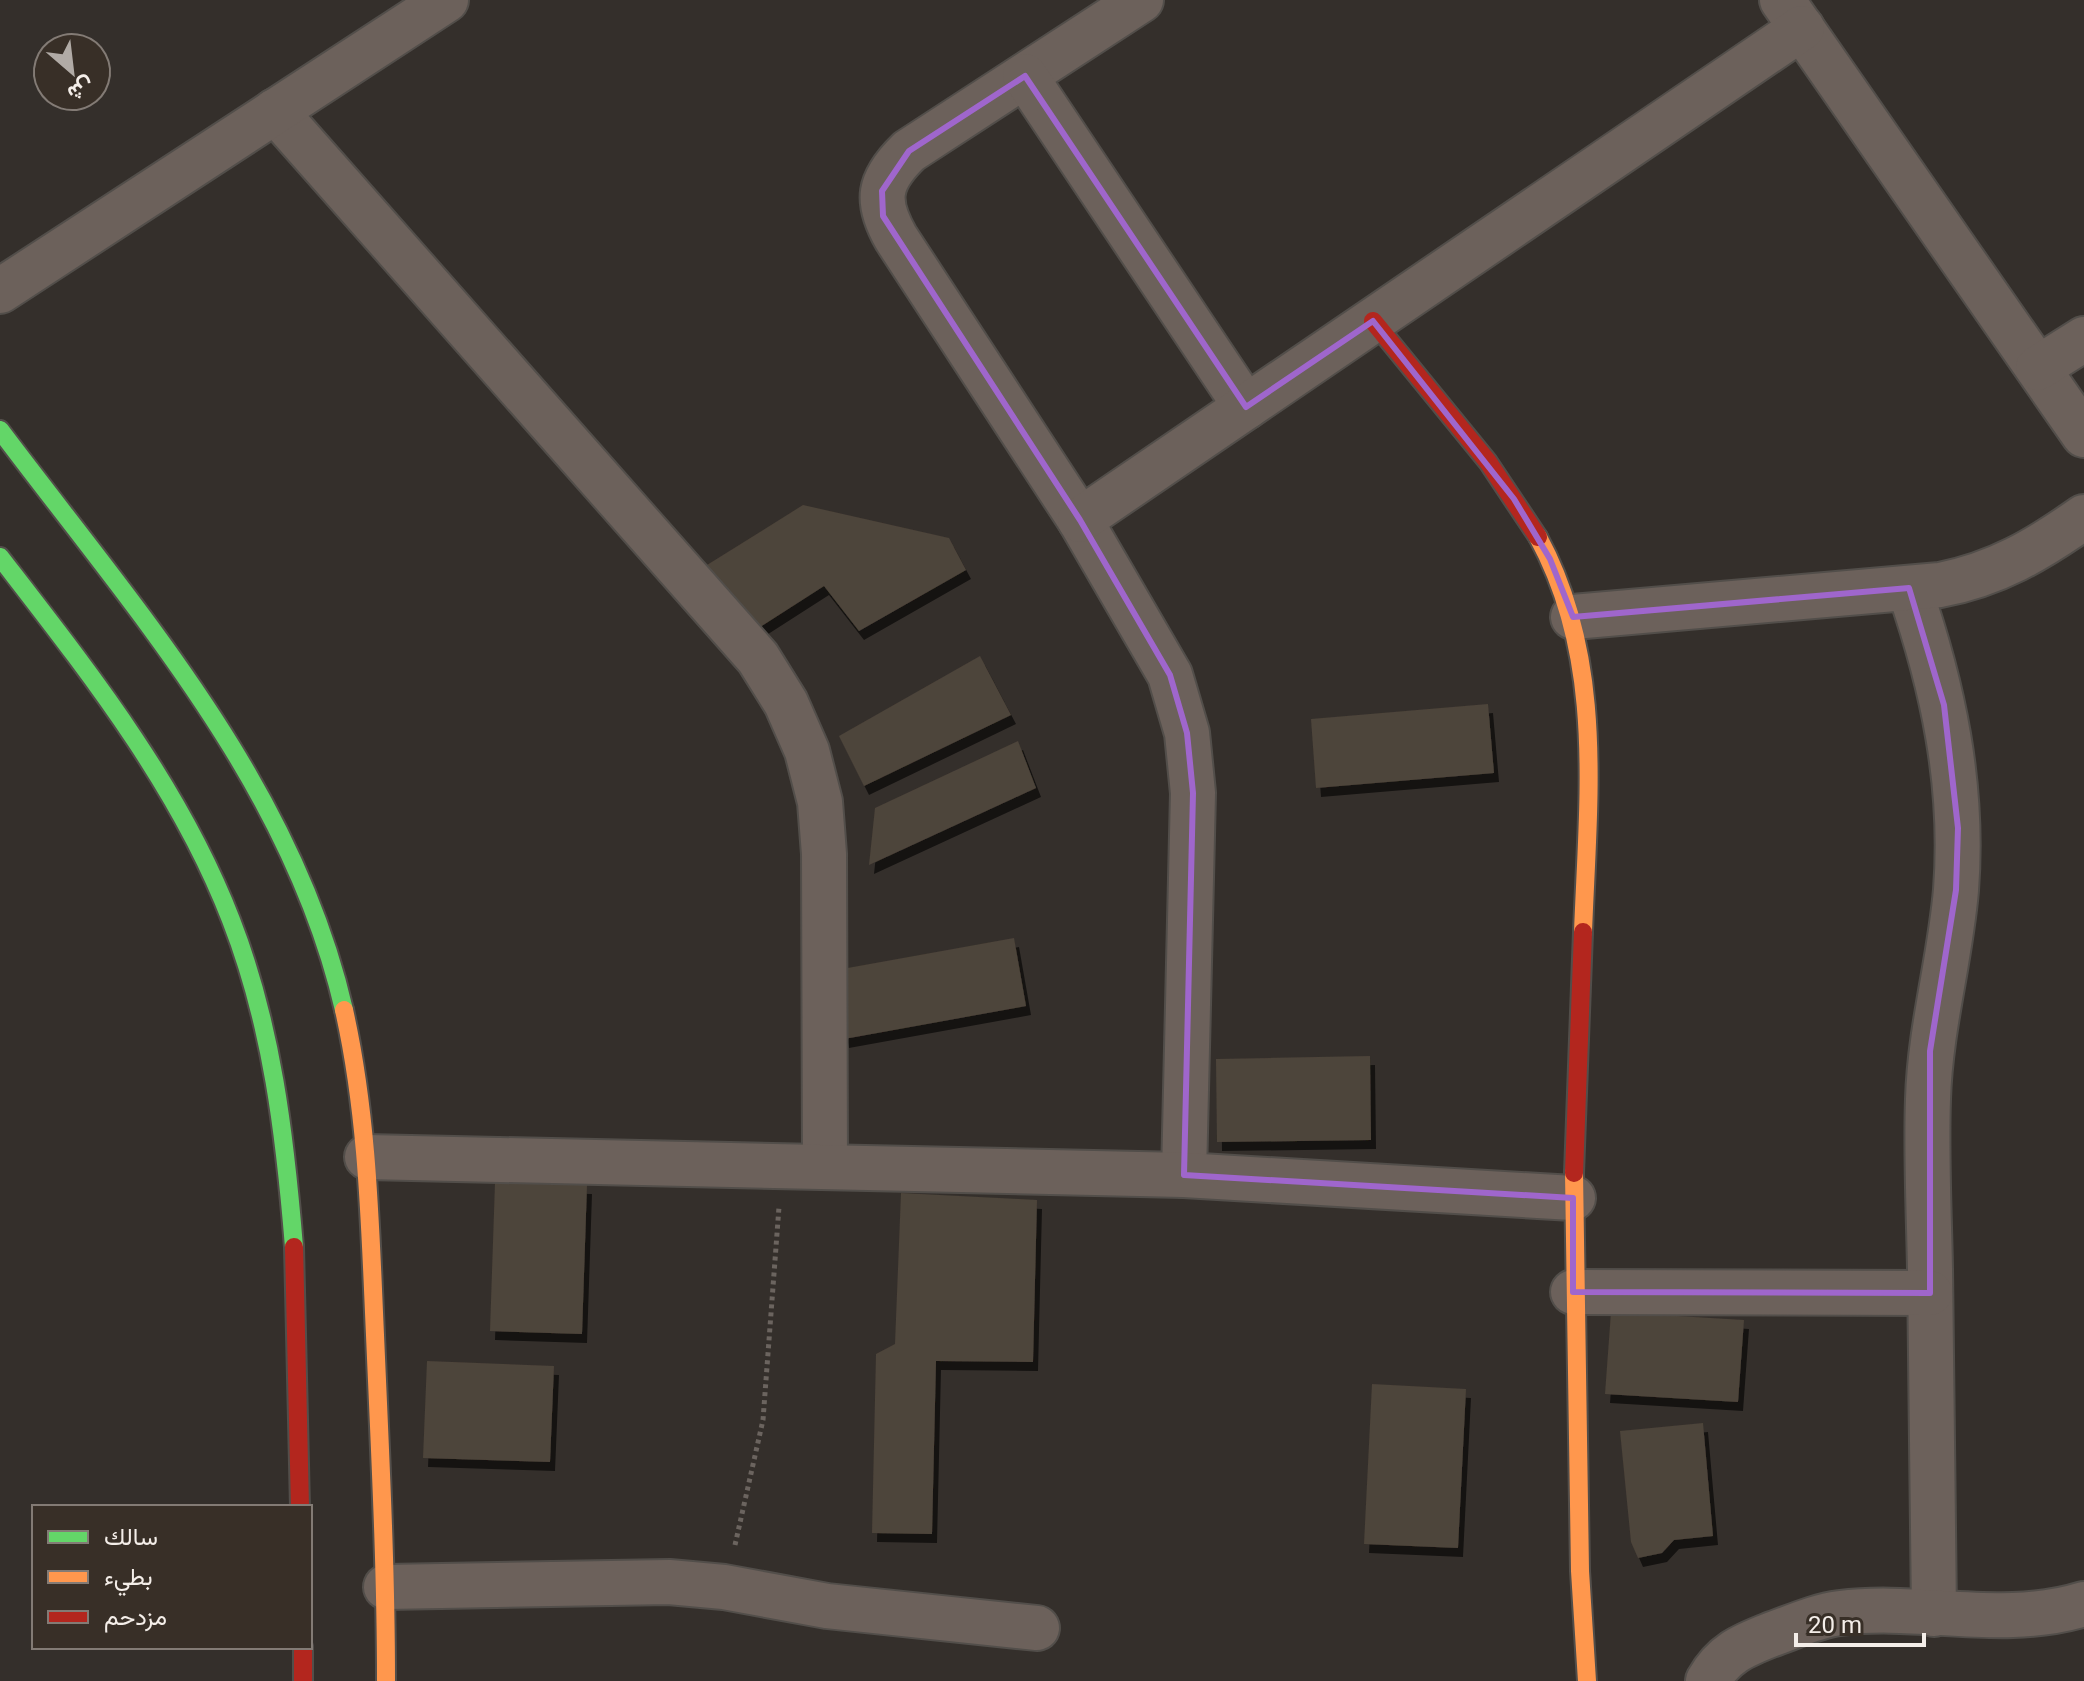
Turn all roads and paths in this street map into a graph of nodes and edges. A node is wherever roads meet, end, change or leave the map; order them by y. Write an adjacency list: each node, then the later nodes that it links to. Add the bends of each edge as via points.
1 (446, 0): 5 (street)
2 (1132, 3): 4 (street)
3 (1792, 14): 7 (street); 9 (street)
4 (1025, 76): 10 (street); 14 (street, via 909,151 891,169 882,191 883,216)
5 (275, 111): 6 (street); 20 (street, via 758,658 786,703 807,751 820,802)
6 (0, 291)
7 (1373, 321): 10 (street); 17 (street, via 1514,499 1550,559)
8 (2084, 339): 9 (street)
9 (2038, 368): 12 (street)
10 (1246, 407): 14 (street)
11 (0, 430): 18 (street, via 223,728 270,810 309,895 338,985 359,1077)
12 (2084, 435)
13 (2084, 517): 16 (street, via 2003,568 1972,579)
14 (1080, 520): 21 (street, via 1170,675 1187,733 1193,793)
15 (5, 574): 25 (street, via 116,708 158,774 203,856 253,987 287,1139 294,1217)
16 (1909, 588): 17 (street); 24 (street, via 1944,705 1958,828 1956,890 1930,1051)
17 (1573, 617): 22 (street, via 1588,691 1590,759)
18 (367, 1157): 19 (street); 26 (street)
19 (782, 1166): 20 (street); 27 (path, via 763,1420)
20 (825, 1167): 21 (street)
21 (1184, 1175): 22 (street)
22 (1573, 1198): 23 (street)
23 (1573, 1292): 24 (street); 34 (street)
24 (1930, 1293): 29 (street)
25 (300, 1505)
26 (386, 1587): 27 (street, via 669,1582); 33 (street)
27 (724, 1587): 30 (street, via 827,1606)
28 (2084, 1604): 29 (street, via 2041,1614)
29 (1934, 1614): 35 (street, via 1858,1611 1811,1620 1732,1651)
30 (1037, 1628)
31 (303, 1649): 32 (street)
32 (303, 1681)
33 (386, 1681)
34 (1587, 1681)
35 (1708, 1681)

